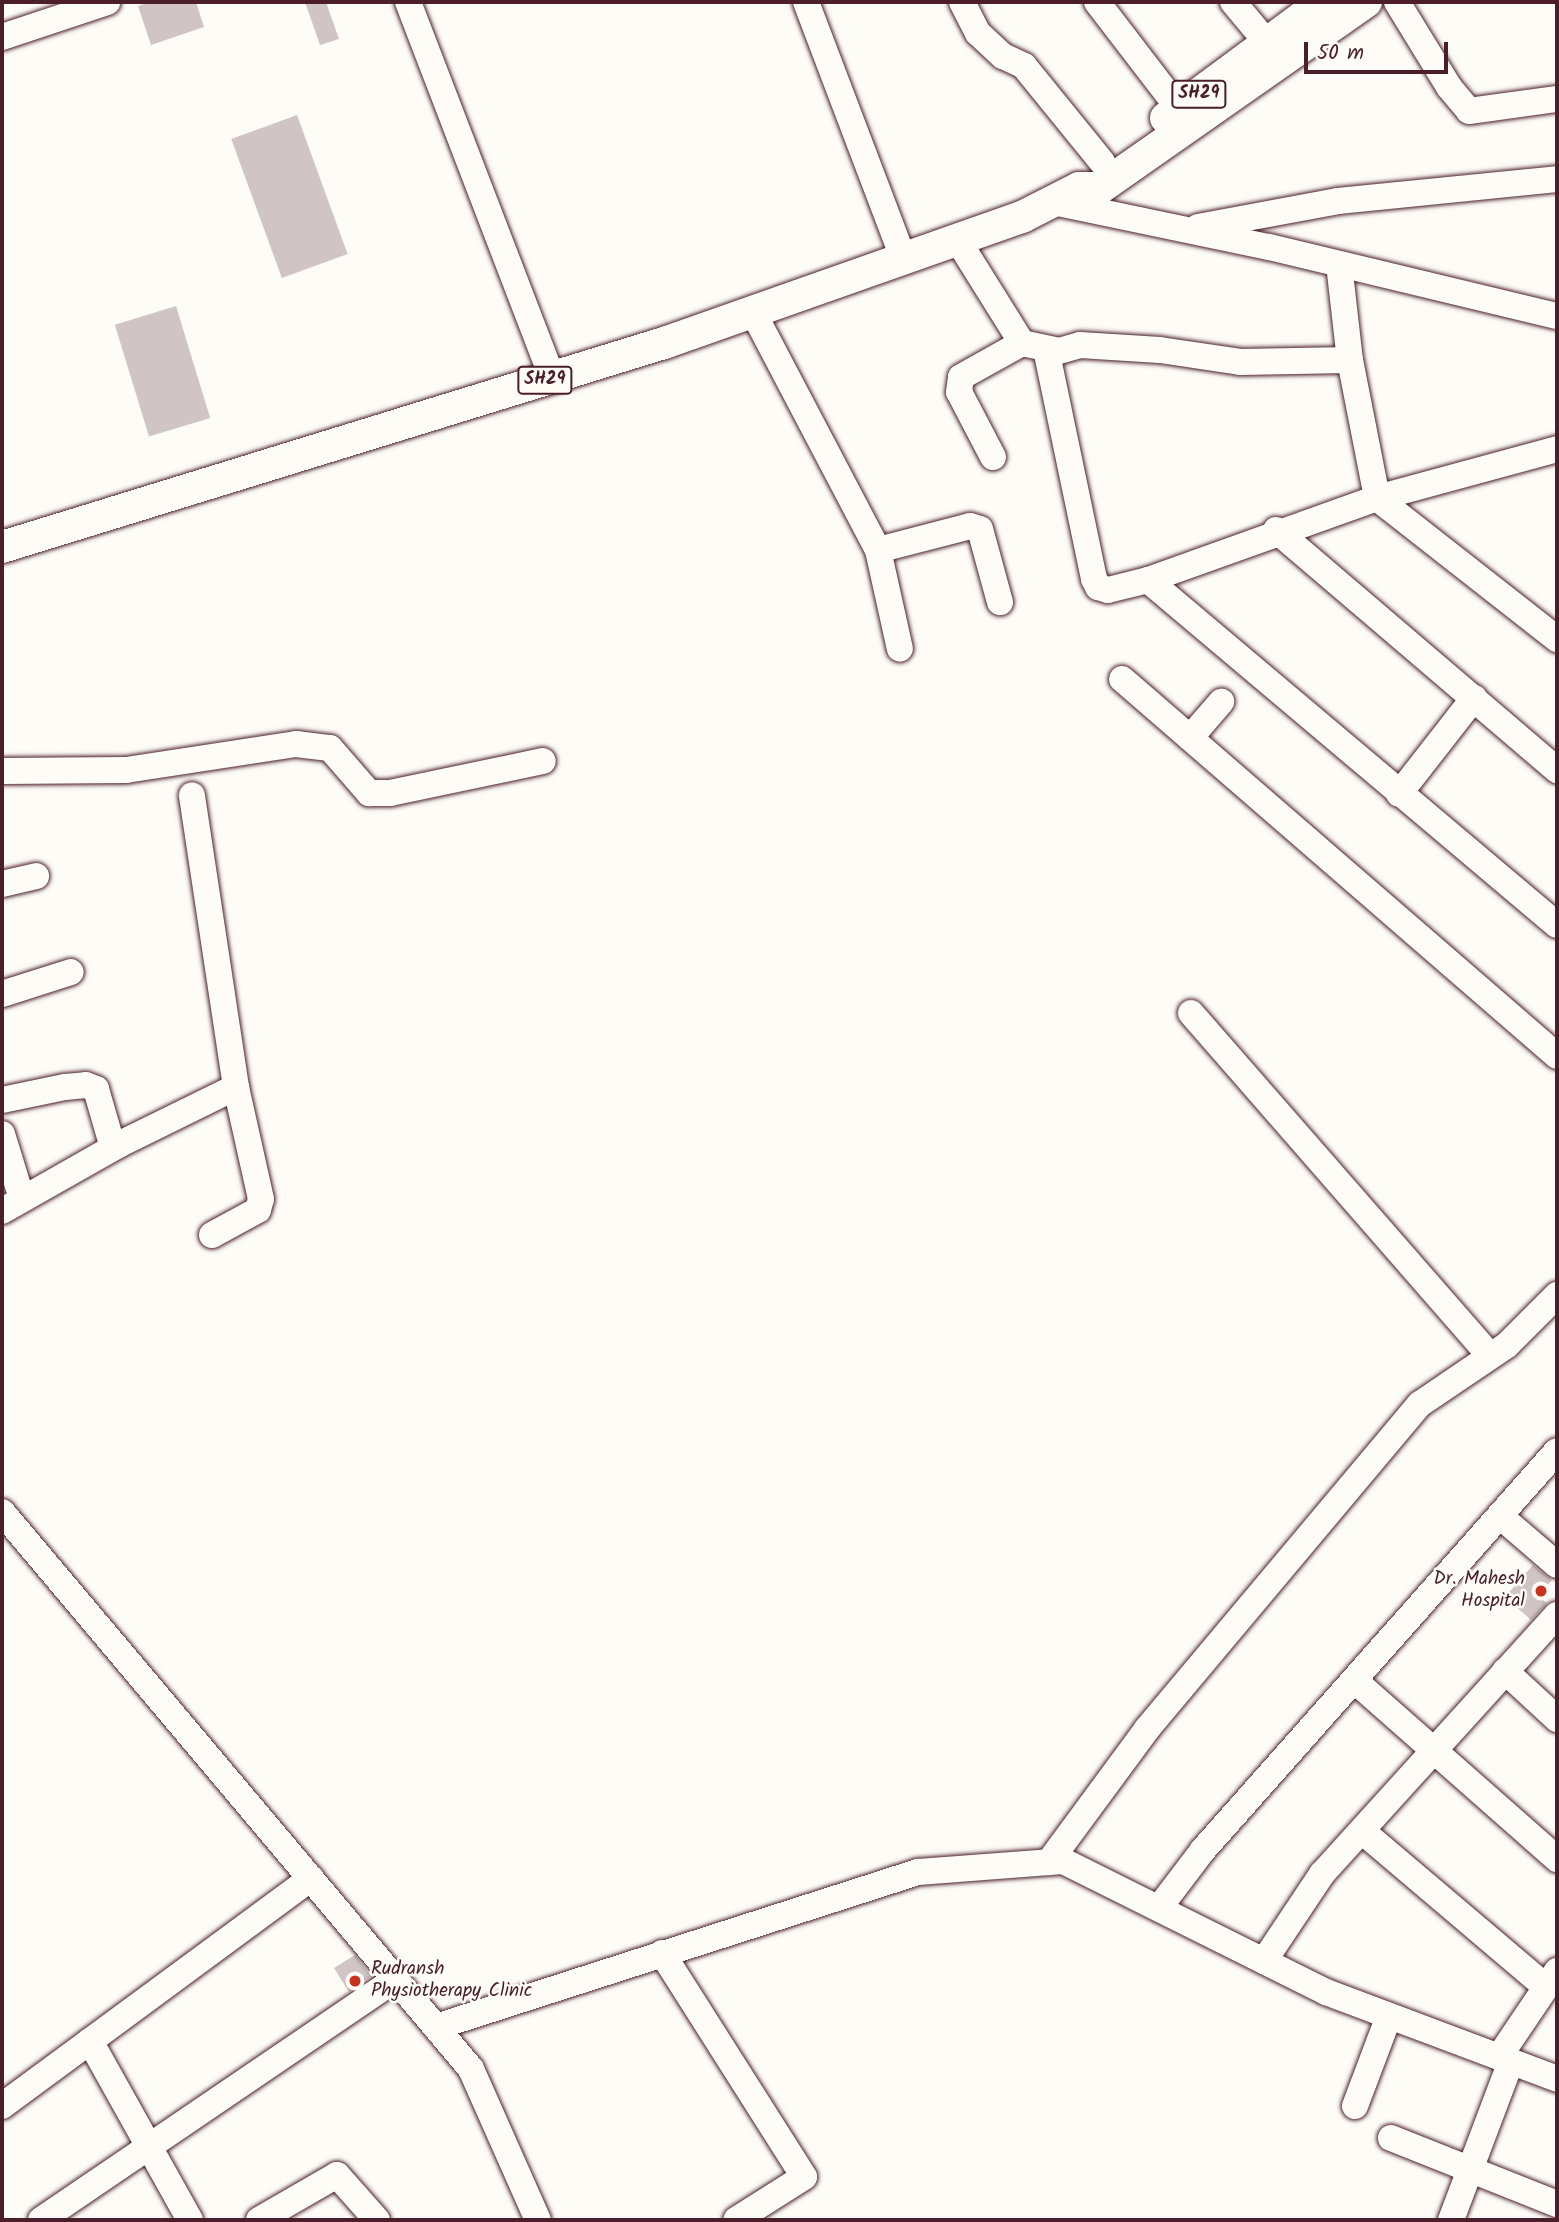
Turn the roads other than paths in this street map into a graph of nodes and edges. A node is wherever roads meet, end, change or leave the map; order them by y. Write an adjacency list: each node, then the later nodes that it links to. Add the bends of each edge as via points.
1 (107, 2): 10 (street)
2 (408, 2): 26 (street)
3 (806, 2): 20 (street)
4 (962, 2): 14 (street, via 978,33 1003,56 1024,66)
5 (1097, 2): 13 (street)
6 (1233, 2): 11 (street)
7 (1323, 2): 11 (main road, SH29)
8 (1366, 2): 11 (main road)
9 (1397, 2): 12 (street, via 1469,111)
10 (2, 37)
11 (1275, 52): 13 (main road, SH29); 16 (main road, via 1100,188)
12 (1557, 99)
13 (1179, 109): 14 (main road, SH29)
14 (1102, 162): 16 (main road, SH29)
15 (1557, 179): 18 (street, via 1338,201)
16 (1079, 188): 17 (main road, SH29)
17 (1048, 201): 18 (street); 19 (main road, SH29, via 1022,217)
18 (1186, 229): 21 (street)
19 (957, 239): 20 (main road, SH29); 24 (street)
20 (903, 258): 22 (main road, SH29)
21 (1339, 264): 23 (street); 25 (street)
22 (753, 312): 26 (main road, SH29); 32 (street)
23 (1557, 316)
24 (1034, 346): 25 (street, via 1059,351 1080,345 1160,349 1240,362); 28 (street, via 961,377 959,392); 33 (street, via 1094,579 1098,587 1108,590)
25 (1350, 360): 29 (street)
26 (552, 377): 31 (main road, SH29)
27 (1557, 449): 29 (street)
28 (993, 457)
29 (1377, 498): 30 (street); 35 (street)
30 (1276, 530): 33 (street); 38 (street)
31 (2, 547)
32 (878, 550): 34 (street, via 970,526 980,529); 36 (street)
33 (1148, 580): 45 (street)
34 (1000, 602)
35 (1557, 639)
36 (900, 649)
37 (1122, 679): 40 (street)
38 (1474, 698): 42 (street); 45 (street)
39 (1221, 702): 40 (street)
40 (1191, 738): 52 (street)
41 (543, 761): 43 (street, via 390,793 369,793 330,748 296,744 125,770)
42 (1556, 764)
43 (2, 771)
44 (192, 794): 53 (street)
45 (1399, 794): 48 (street)
46 (36, 876): 47 (street)
47 (2, 884)
48 (1557, 925)
49 (71, 972): 50 (street)
50 (2, 993)
51 (1191, 1013): 60 (street)
52 (1557, 1056)
53 (236, 1087): 56 (street); 58 (street, via 261,1199 258,1210)
54 (2, 1100): 56 (street, via 65,1087 96,1089)
55 (2, 1134): 57 (street)
56 (113, 1149): 57 (street)
57 (12, 1205)
58 (212, 1235)
59 (1557, 1295): 60 (street)
60 (1490, 1356): 72 (street, via 1420,1404 1147,1729)
61 (1557, 1451): 63 (street)
62 (2, 1512): 73 (street)
63 (1500, 1516): 64 (street); 67 (street)
64 (1557, 1565)
65 (1557, 1615): 66 (street)
66 (1505, 1671): 68 (street); 69 (street)
67 (1354, 1680): 69 (street); 74 (street, via 1203,1850)
68 (1557, 1719)
69 (1434, 1751): 70 (street); 71 (street)
70 (1362, 1831): 76 (street, via 1322,1874); 77 (street)
71 (1557, 1859)
72 (1049, 1862): 74 (street, via 1063,1861); 75 (street, via 918,1872)
73 (311, 1878): 78 (street); 81 (street)
74 (1159, 1908): 76 (street)
75 (662, 1953): 80 (street); 90 (street, via 804,2177)
76 (1265, 1962): 79 (street)
77 (1551, 1978): 82 (street)
78 (395, 1979): 80 (street); 87 (street)
79 (1390, 2016): 82 (street); 85 (street)
80 (436, 2027): 95 (street, via 471,2069)
81 (90, 2041): 84 (street); 87 (street)
82 (1505, 2059): 83 (street); 88 (street)
83 (1557, 2079)
84 (2, 2106)
85 (1355, 2106)
86 (1391, 2138): 88 (street)
87 (149, 2147): 91 (street); 92 (street)
88 (1469, 2168): 89 (street); 97 (street)
89 (1557, 2204)
90 (766, 2212): 96 (street)
91 (41, 2220)
92 (190, 2220)
93 (260, 2220): 94 (street, via 337,2175)
94 (377, 2220)
95 (538, 2220)
96 (736, 2220)
97 (1451, 2220)

